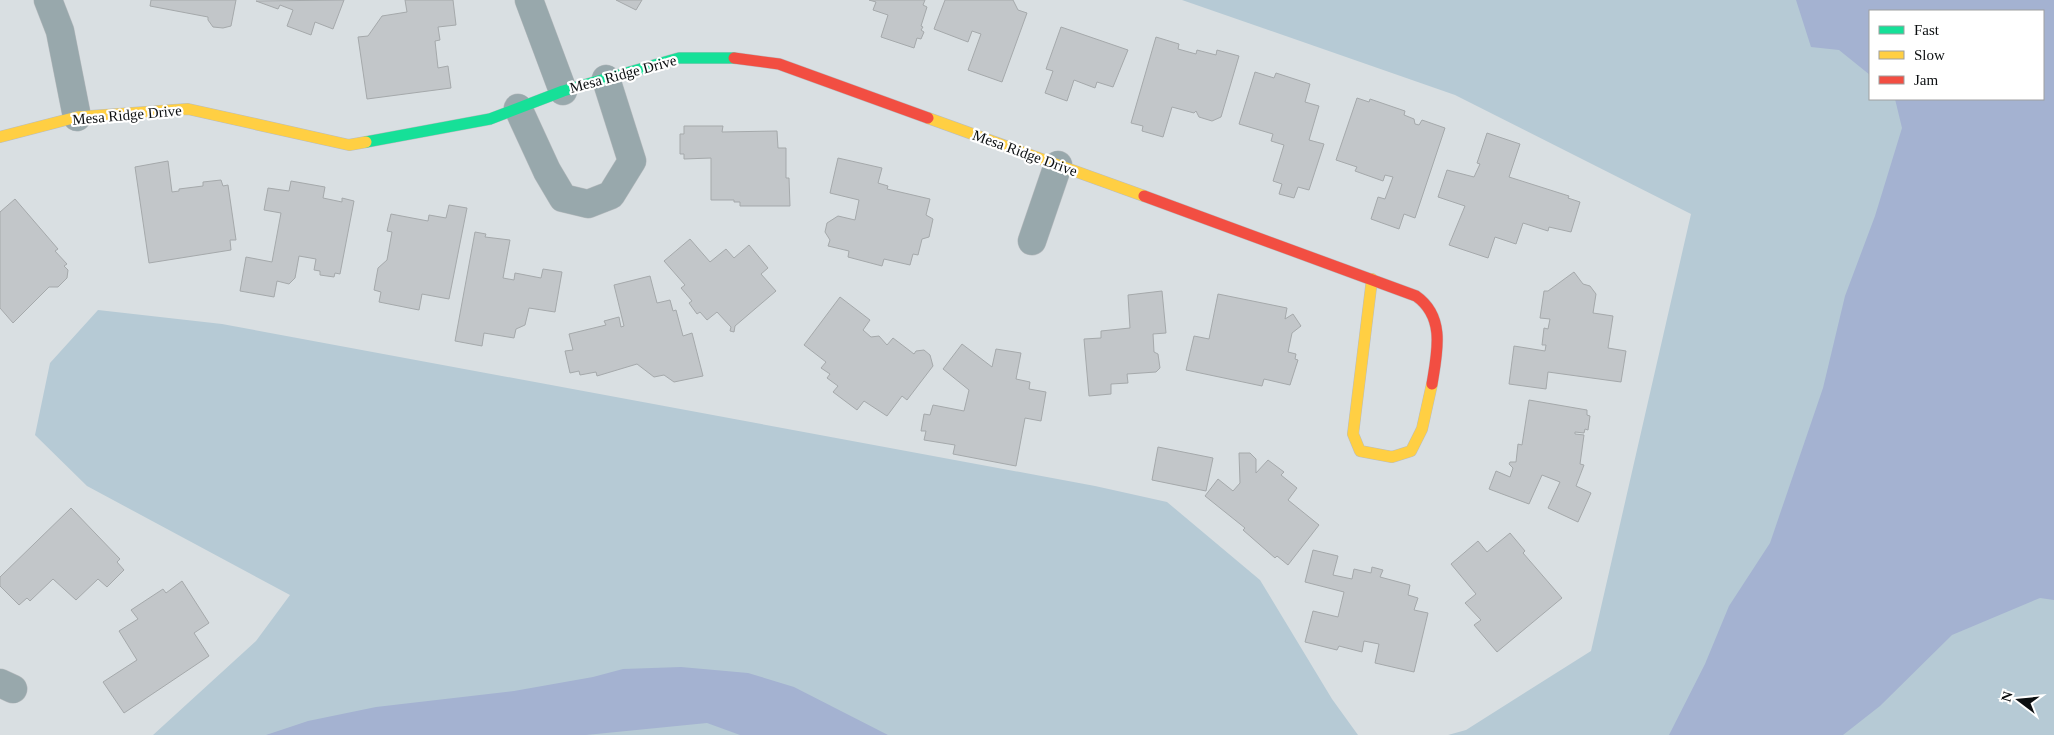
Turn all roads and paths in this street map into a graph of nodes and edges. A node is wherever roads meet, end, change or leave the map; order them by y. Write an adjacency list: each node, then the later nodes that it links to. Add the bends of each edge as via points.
1 (48, 0): 6 (street, via 60,30)
2 (529, 0): 4 (street)
3 (606, 79): 4 (street, Mesa Ridge Drive); 5 (street, via 632,161 611,195 588,204 563,198); 8 (street, Mesa Ridge Drive, via 679,58 740,58 778,64)
4 (563, 91): 5 (street, Mesa Ridge Drive)
5 (518, 108): 6 (street, Mesa Ridge Drive, via 490,119 349,145 188,109)
6 (77, 117): 7 (street, Mesa Ridge Drive)
7 (0, 136)
8 (1058, 165): 9 (street); 10 (street, Mesa Ridge Drive)
9 (1032, 241)
10 (1372, 279): 10 (street, Mesa Ridge Drive, via 1406,291 1427,304 1437,325 1435,368 1420,438 1412,450 1391,459 1360,451 1353,434)

